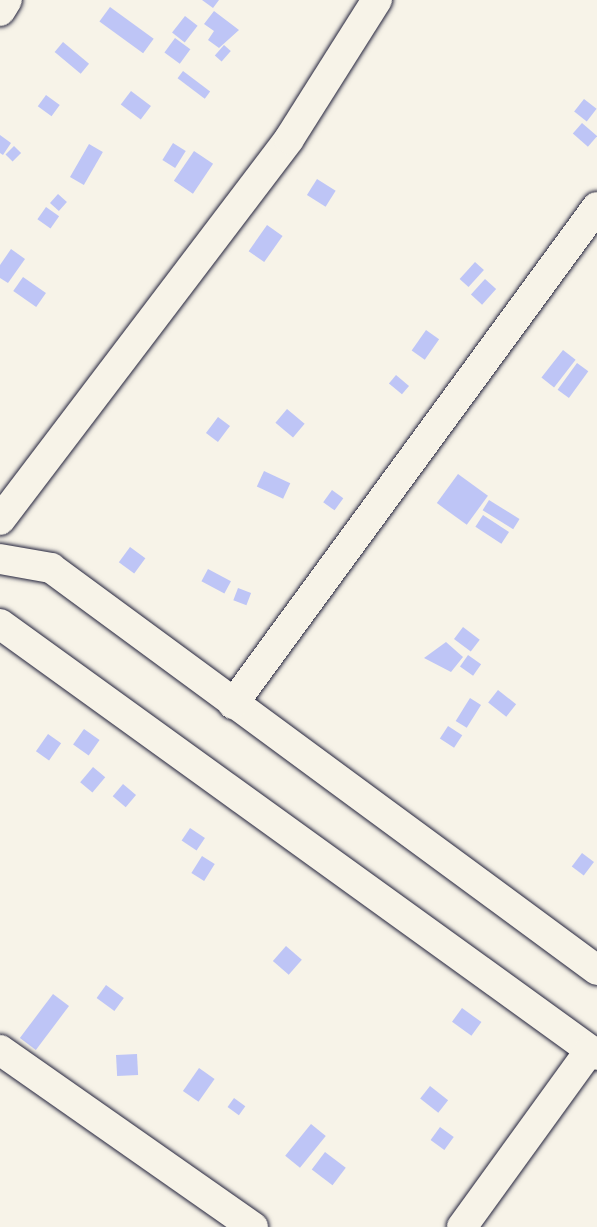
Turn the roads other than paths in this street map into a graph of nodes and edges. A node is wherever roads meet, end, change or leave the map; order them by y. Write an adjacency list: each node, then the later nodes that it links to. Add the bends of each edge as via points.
1 (8, 0): 3 (street)
2 (377, 0): 5 (street, via 289,139)
3 (0, 11)
4 (597, 207): 8 (street)
5 (0, 520)
6 (0, 559): 8 (street, via 51,568)
7 (0, 624): 11 (street)
8 (234, 704): 9 (street)
9 (597, 970)
10 (0, 1050): 12 (street)
11 (594, 1053): 13 (street)
12 (253, 1227)
13 (462, 1227)

